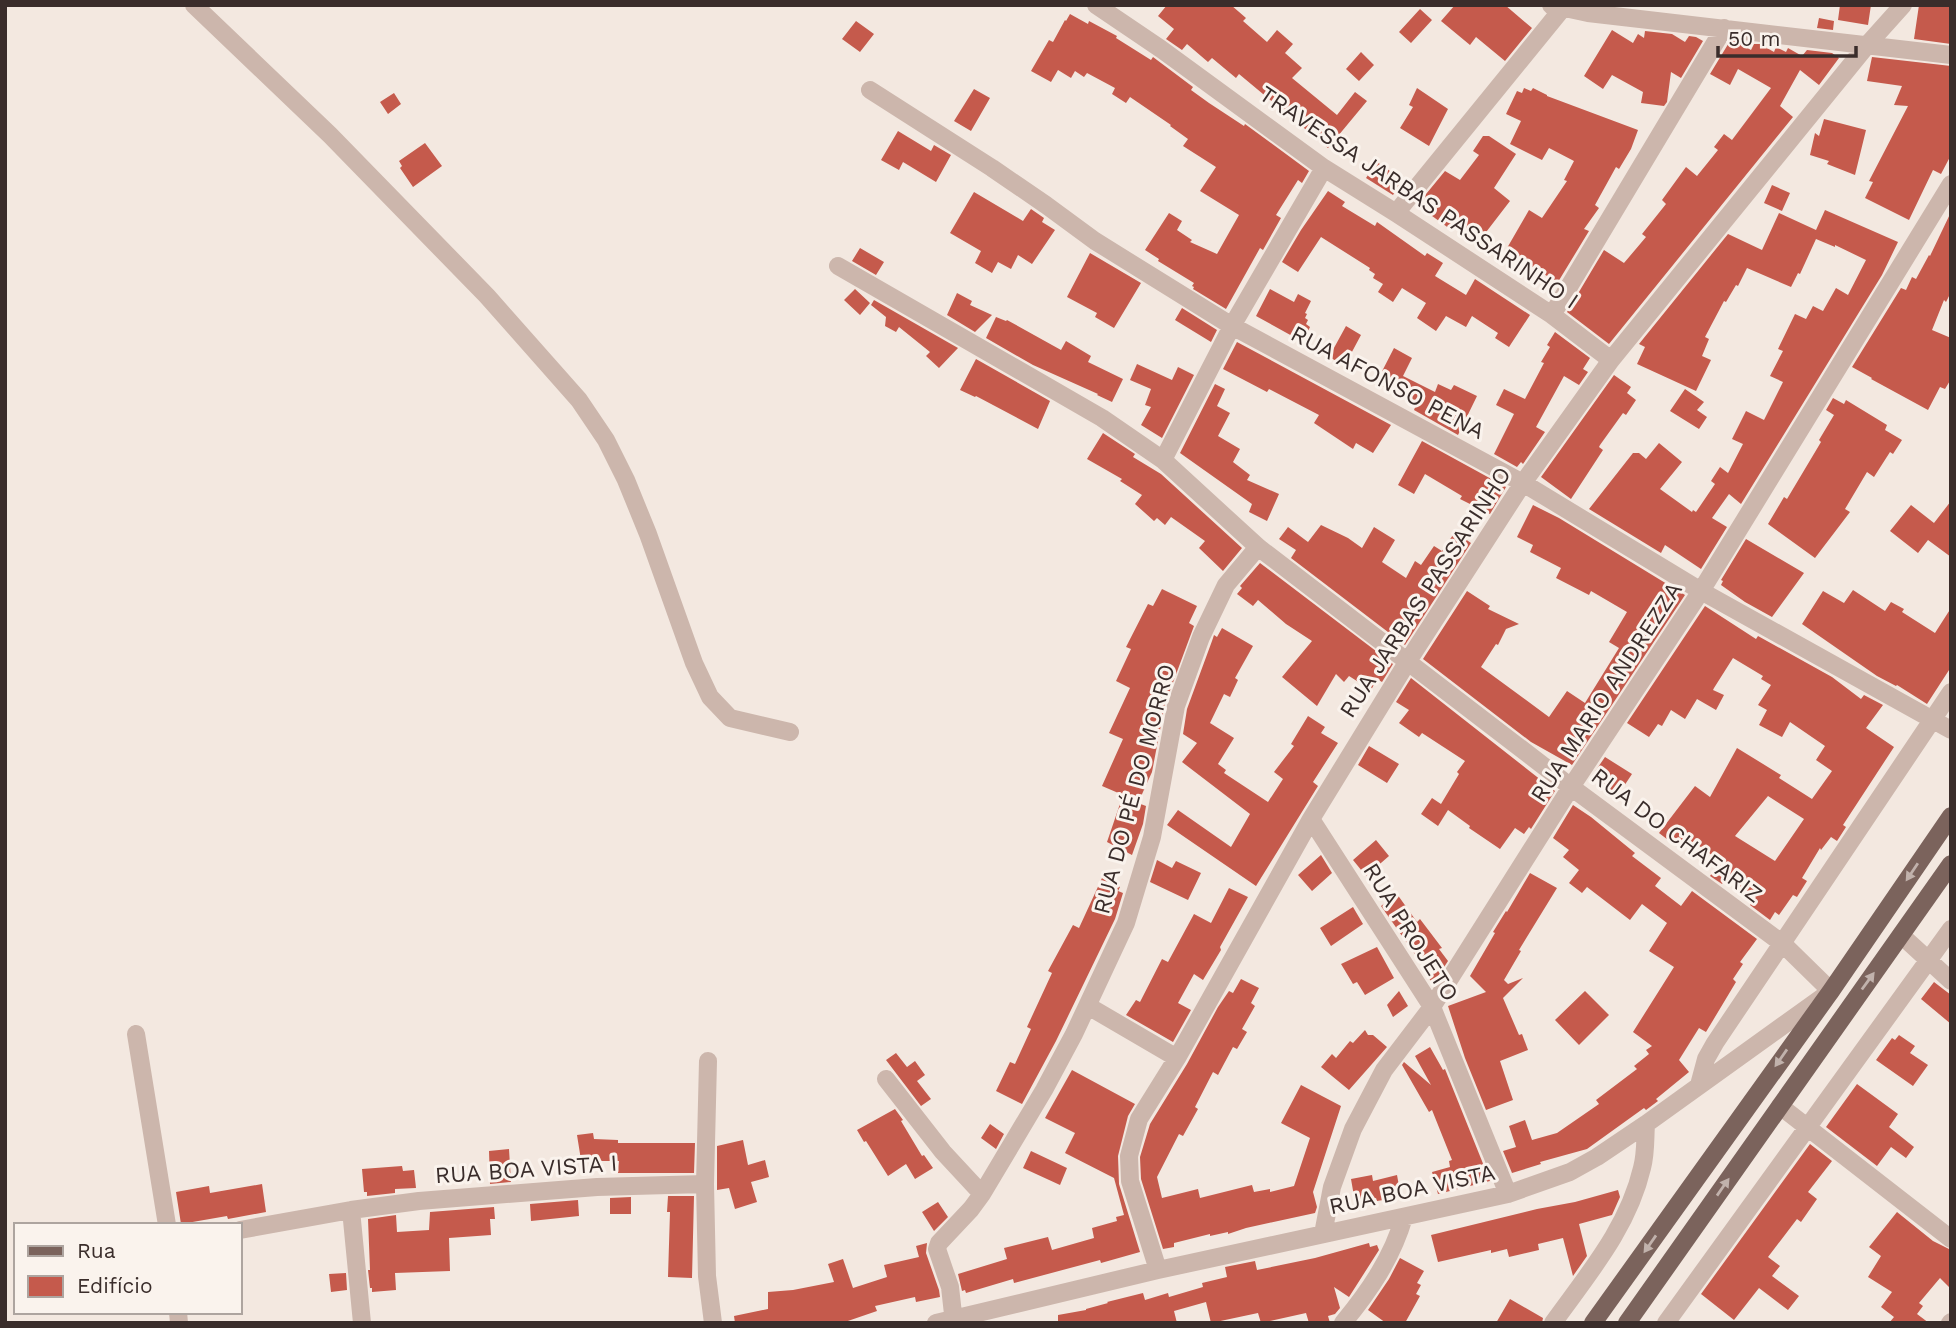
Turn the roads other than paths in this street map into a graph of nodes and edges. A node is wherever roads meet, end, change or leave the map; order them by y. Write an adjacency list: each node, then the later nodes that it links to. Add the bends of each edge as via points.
1 (194, 5): 24 (street, via 348,153 579,400 626,480 710,697 730,718)
2 (1096, 5): 9 (street, TRAVESSA JARBAS PASSARINHO I)
3 (1903, 5): 6 (street, RUA JARBAS PASSARINHO)
4 (1557, 7): 5 (street); 11 (street)
5 (1724, 28): 6 (street); 13 (street)
6 (1868, 44): 7 (street); 15 (street, RUA JARBAS PASSARINHO)
7 (1951, 55)
8 (870, 90): 14 (street, RUA AFONSO PENA, via 1003,175 1095,241)
9 (1324, 167): 11 (street, TRAVESSA JARBAS PASSARINHO I); 14 (street)
10 (1951, 184): 19 (street, RUA MARIO ANDREZZA)
11 (1396, 213): 13 (street, TRAVESSA JARBAS PASSARINHO I)
12 (838, 266): 16 (street, RUA DO CHAFARIZ, via 1102,418)
13 (1552, 315): 15 (street, TRAVESSA JARBAS PASSARINHO I)
14 (1232, 326): 16 (street); 17 (street, RUA AFONSO PENA)
15 (1611, 359): 17 (street, RUA JARBAS PASSARINHO)
16 (1163, 460): 18 (street, RUA DO CHAFARIZ)
17 (1524, 483): 19 (street, RUA AFONSO PENA); 20 (street, RUA JARBAS PASSARINHO)
18 (1258, 547): 20 (street, RUA DO CHAFARIZ); 35 (street, RUA DO PÉ DO MORRO, via 1226,585 1201,637 1176,706 1152,837 1126,923)
19 (1702, 591): 22 (street, RUA AFONSO PENA); 25 (street, RUA MARIO ANDREZZA)
20 (1408, 661): 25 (street, RUA DO CHAFARIZ); 27 (street, RUA JARBAS PASSARINHO)
21 (1951, 692): 22 (street)
22 (1931, 719): 23 (street, RUA AFONSO PENA); 31 (street)
23 (1951, 730)
24 (790, 732)
25 (1571, 787): 31 (street, RUA DO CHAFARIZ); 36 (street, RUA MARIO ANDREZZA)
26 (1951, 816): 34 (main road, one-way to 34)
27 (1311, 819): 36 (street, RUA PROJETO); 39 (street, RUA JARBAS PASSARINHO)
28 (1951, 864): 30 (main road)
29 (1951, 929): 32 (street)
30 (1901, 936): 32 (street); 37 (main road, one-way to 30)
31 (1783, 944): 34 (street, RUA DO CHAFARIZ); 42 (street, via 1715,1042)
32 (1928, 960): 33 (street); 45 (street)
33 (1951, 981)
34 (1831, 990): 37 (main road); 42 (street, RUA BOA VISTA); 62 (main road, one-way to 62)
35 (1088, 1006): 39 (street); 47 (street, RUA DO PÉ DO MORRO)
36 (1432, 1007): 48 (street, RUA PROJETO); 53 (street, RUA MARIO ANDREZZA, via 1384,1070 1353,1129 1332,1187)
37 (1850, 1007): 43 (main road)
38 (136, 1034): 51 (street)
39 (1177, 1058): 56 (street, RUA JARBAS PASSARINHO, via 1139,1119 1129,1156 1130,1181)
40 (708, 1061): 46 (street)
41 (886, 1079): 47 (street)
42 (1699, 1085): 44 (street, RUA BOA VISTA)
43 (1780, 1106): 45 (street); 63 (main road, one-way to 43)
44 (1646, 1124): 48 (street, RUA BOA VISTA, via 1570,1172); 61 (street, via 1643,1166 1629,1209 1606,1250)
45 (1808, 1126): 54 (street); 64 (street)
46 (705, 1184): 49 (street, RUA BOA VISTA I, via 597,1187); 59 (street)
47 (982, 1194): 55 (street, RUA DO PÉ DO MORRO)
48 (1508, 1194): 50 (street, RUA BOA VISTA)
49 (351, 1210): 52 (street, RUA BOA VISTA I); 58 (street)
50 (1404, 1217): 53 (street, RUA BOA VISTA); 60 (street, via 1385,1266)
51 (167, 1223)
52 (242, 1230)
53 (1323, 1234): 56 (street, RUA BOA VISTA)
54 (1951, 1239)
55 (937, 1249): 57 (street, RUA BOA VISTA, via 950,1287)
56 (1158, 1270): 57 (street, RUA BOA VISTA)
57 (948, 1321)
58 (362, 1323)
59 (713, 1323)
60 (1343, 1323)
61 (1553, 1323)
62 (1593, 1323)
63 (1627, 1323)
64 (1666, 1323)

